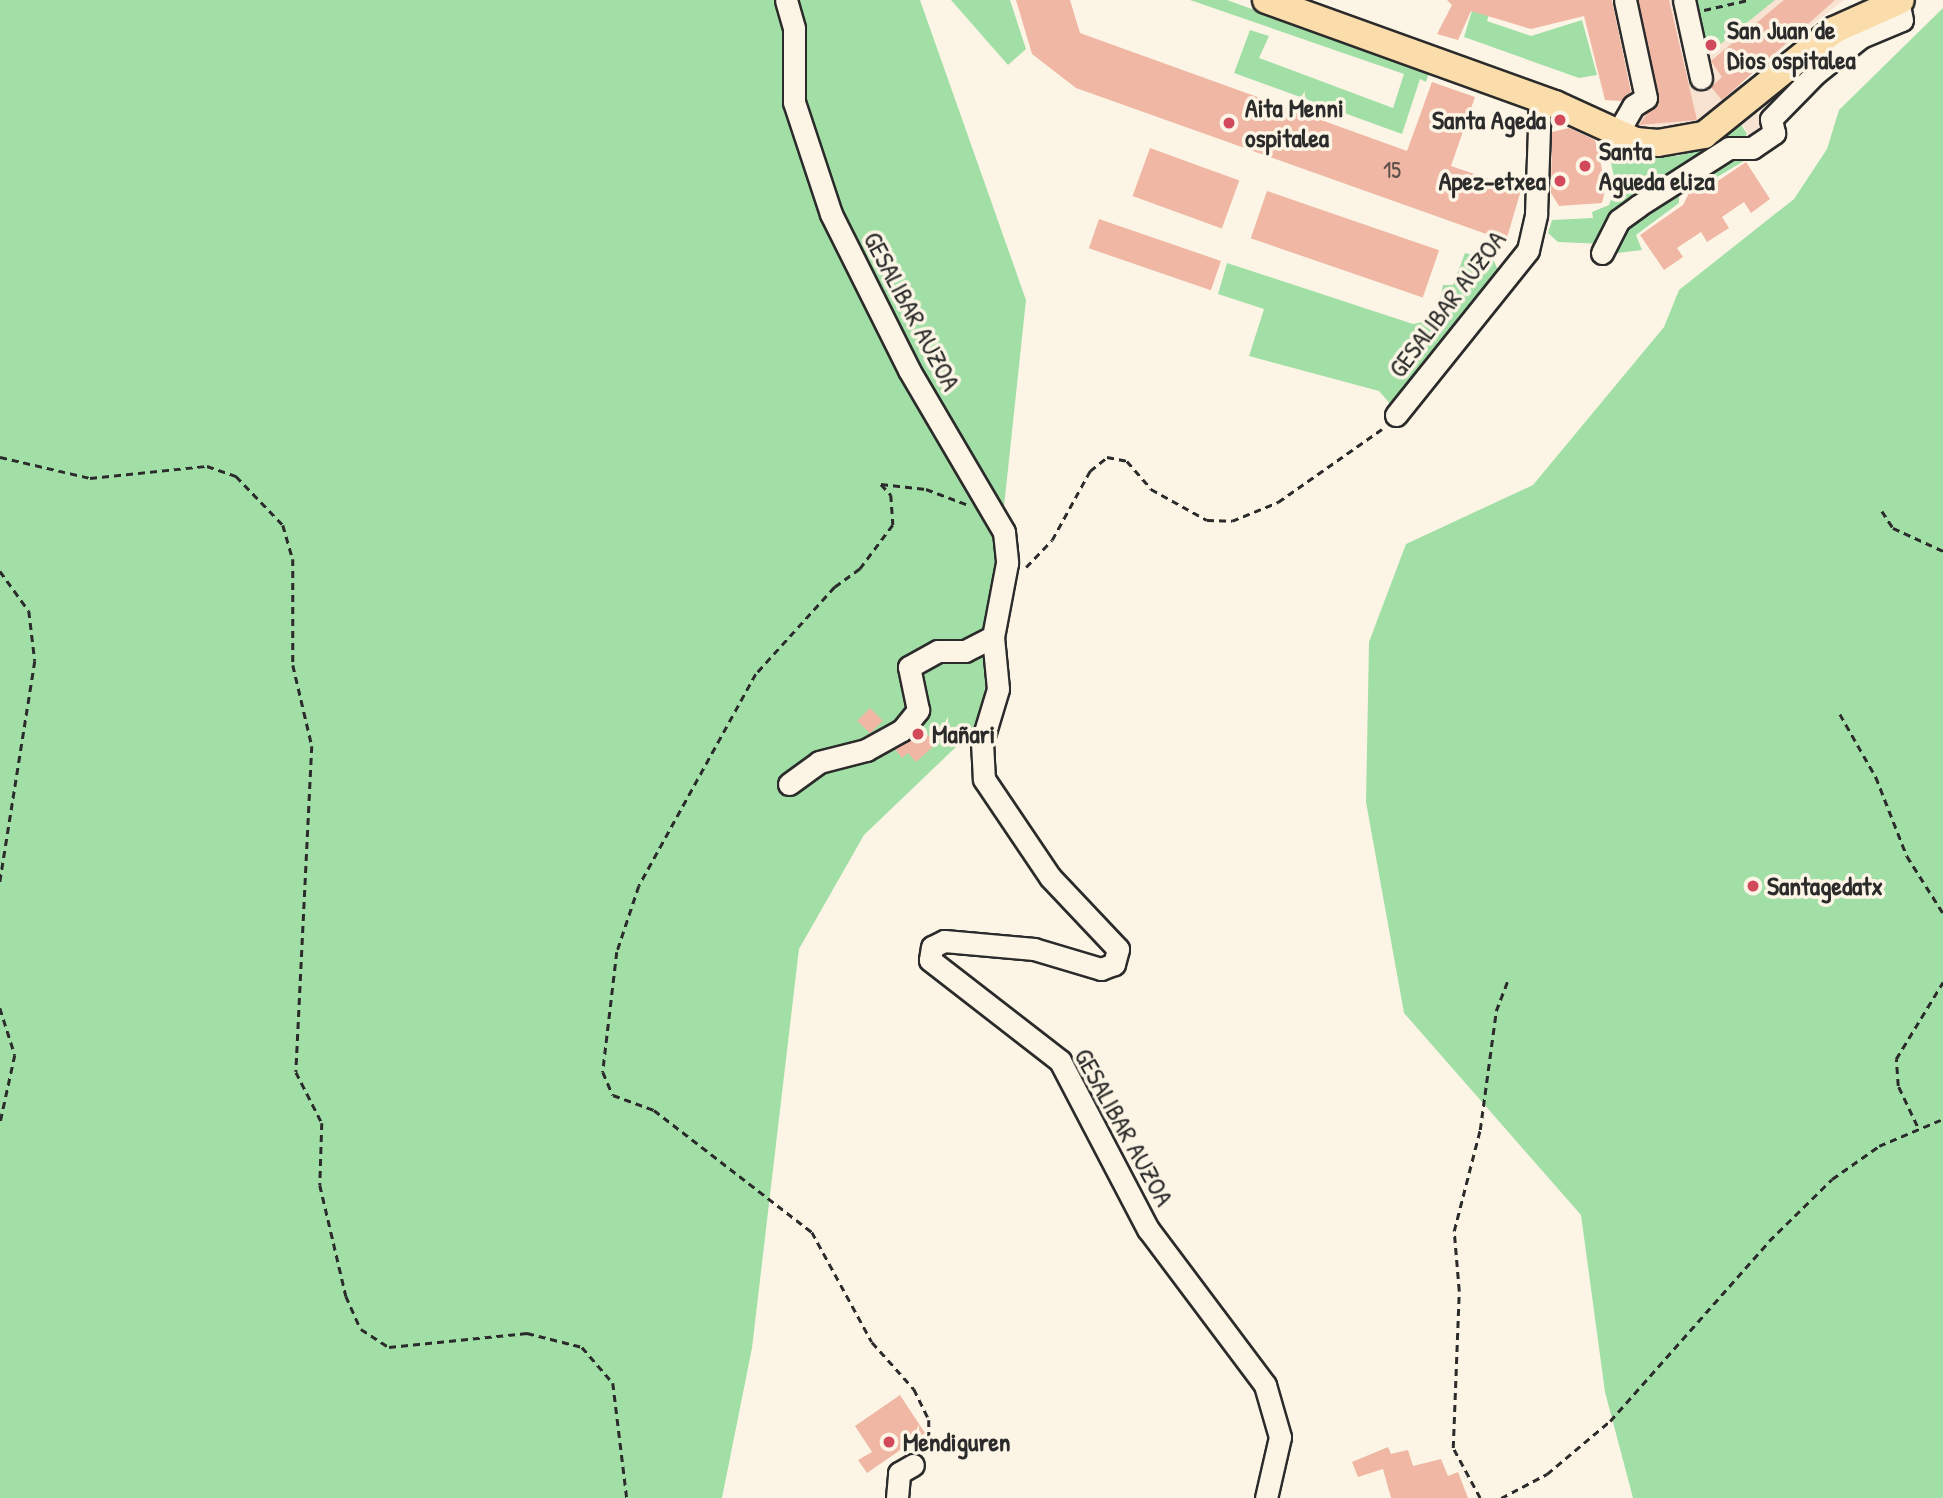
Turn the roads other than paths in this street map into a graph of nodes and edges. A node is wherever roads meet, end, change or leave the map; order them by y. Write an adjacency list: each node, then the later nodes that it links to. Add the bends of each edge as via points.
1 (786, 0): 11 (street, GESALIBAR AUZOA, via 794,28 794,102 831,214 909,370 1001,523 1005,574)
2 (1266, 0): 7 (main road)
3 (1626, 0): 8 (street, via 1646,98 1633,106)
4 (1900, 0): 8 (main road, via 1834,30 1693,141 1647,142); 9 (street, via 1902,20 1861,37 1816,73 1771,119 1774,132 1752,148 1729,148 1619,220)
5 (1685, 7): 6 (street)
6 (1701, 78)
7 (1539, 98): 8 (main road); 10 (street, GESALIBAR AUZOA, via 1536,214 1528,250)
8 (1617, 134)
9 (1602, 253)
10 (1395, 415)
11 (993, 637): 12 (street, via 965,650 938,651 909,667 918,710 902,730 866,750 820,762); 15 (street, GESALIBAR AUZOA, via 998,689 982,742 984,779 1021,839 1117,945 1118,955 1101,969 1034,949 944,941 932,947 930,960 1060,1061 1148,1228 1265,1385 1280,1437)
12 (789, 784)
13 (913, 1465): 14 (street, via 899,1474)
14 (897, 1498)
15 (1266, 1498)

